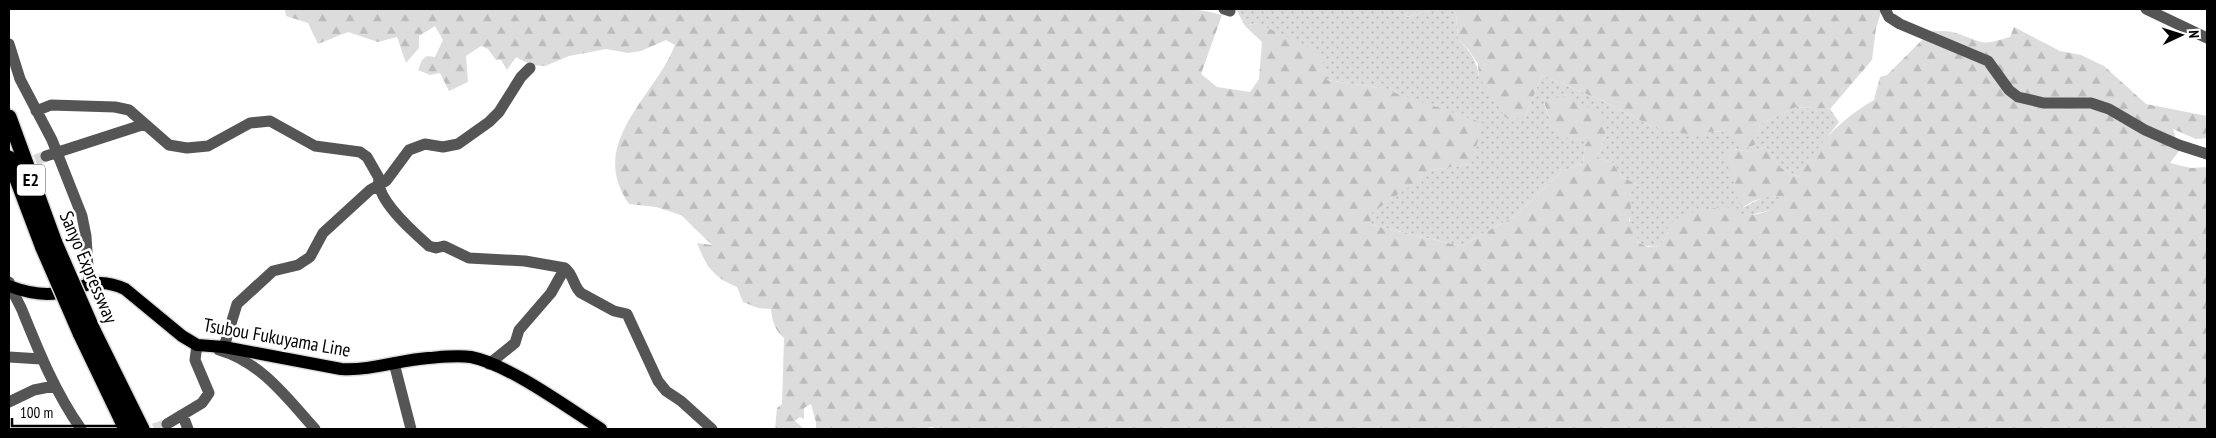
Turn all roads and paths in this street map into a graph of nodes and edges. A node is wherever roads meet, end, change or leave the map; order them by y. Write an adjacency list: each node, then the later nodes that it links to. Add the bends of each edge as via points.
1 (1885, 9): 10 (street, via 1889,17 1900,24 1988,61 2018,97 2044,103 2091,102 2145,130)
2 (2146, 9): 3 (street)
3 (2207, 38)
4 (9, 44): 6 (street, via 20,78)
5 (530, 68): 12 (street, via 489,122 458,144 443,147 425,144 409,150 403,154 394,172)
6 (36, 111): 8 (street, via 51,105 115,107 129,110); 9 (street)
7 (9, 117): 13 (highway, Sanyo Expressway / E2)
8 (145, 124): 9 (street); 12 (street, via 169,145 187,148 208,146 250,123 270,121 315,146 360,152 367,157 379,178)
9 (52, 154): 15 (street, via 82,216)
10 (2207, 154)
11 (9, 158): 13 (highway, Sanyo Expressway / E2)
12 (378, 186): 14 (street, via 382,198 429,246 444,246 469,258 525,261); 20 (street, via 324,233 310,257 273,271 237,304)
13 (49, 245): 17 (highway, Sanyo Expressway / E2, bridge)
14 (565, 268): 24 (street, via 551,292 519,330 515,343); 36 (street, via 581,293 614,312 628,314 662,386)
15 (89, 282): 16 (main road, Tsubou Fukuyama Line, via 45,294 22,291); 18 (main road, Tsubou Fukuyama Line, via 114,284 125,290)
16 (9, 285): 22 (street)
17 (86, 332): 30 (highway, Sanyo Expressway / E2); 31 (highway, Sanyo Expressway / E2)
18 (197, 345): 19 (main road, Tsubou Fukuyama Line); 27 (street, via 195,360 208,393 202,403)
19 (211, 346): 20 (main road, Tsubou Fukuyama Line); 33 (street, via 265,375)
20 (224, 347): 23 (main road, Tsubou Fukuyama Line, via 341,369 357,370)
21 (9, 357): 22 (street)
22 (41, 360): 25 (street)
23 (394, 363): 24 (main road, Tsubou Fukuyama Line, via 469,357); 34 (street)
24 (489, 364): 35 (main road, Tsubou Fukuyama Line, via 508,372)
25 (54, 386): 26 (street, via 34,390); 29 (street)
26 (9, 402)
27 (182, 416): 28 (street); 32 (street)
28 (167, 424)
29 (81, 429)
30 (126, 429)
31 (142, 429)
32 (188, 429)
33 (315, 429)
34 (411, 429)
35 (601, 429)
36 (712, 429)

